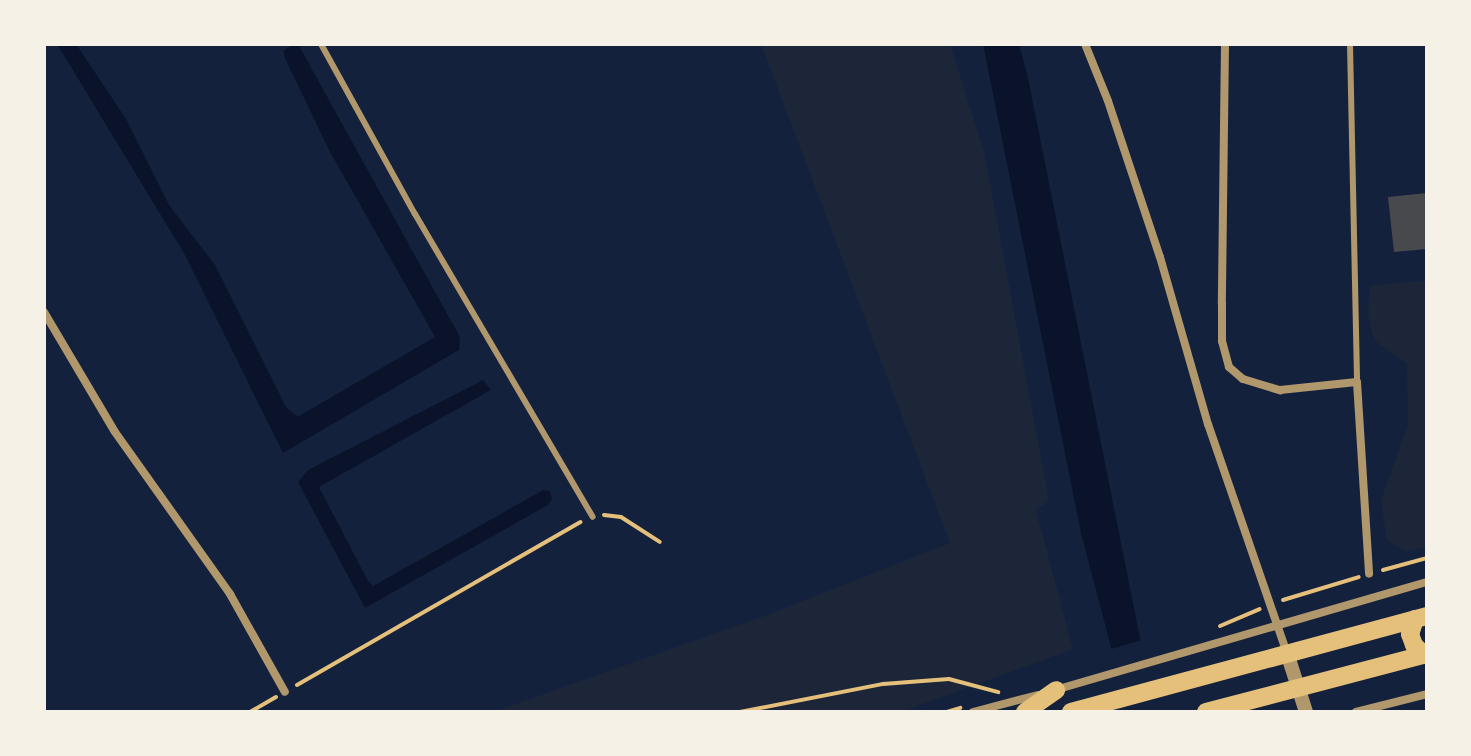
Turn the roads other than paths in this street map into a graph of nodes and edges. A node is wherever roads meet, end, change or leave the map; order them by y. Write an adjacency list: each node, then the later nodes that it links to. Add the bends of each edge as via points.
1 (321, 44): 7 (lane)
2 (1085, 44): 11 (street, via 1141,200 1208,424)
3 (1225, 44): 6 (street, via 1222,341 1229,367 1243,379 1280,390)
4 (1350, 44): 6 (lane)
5 (44, 312): 16 (street, via 115,432 230,594)
6 (1357, 382): 8 (street)
7 (593, 517)
8 (1369, 574)
9 (1427, 582): 11 (street)
10 (1421, 618): 12 (main road); 13 (main road, via 1410,634)
11 (1278, 627): 12 (street); 15 (street)
12 (1287, 653): 14 (street); 20 (main road)
13 (1425, 654): 14 (main road)
14 (1298, 688): 21 (main road); 22 (street)
15 (1056, 690): 18 (street); 19 (main road)
16 (285, 692)
17 (1427, 694): 23 (street)
18 (973, 712)
19 (1025, 712)
20 (1071, 712)
21 (1206, 712)
22 (1306, 712)
23 (1356, 712)

